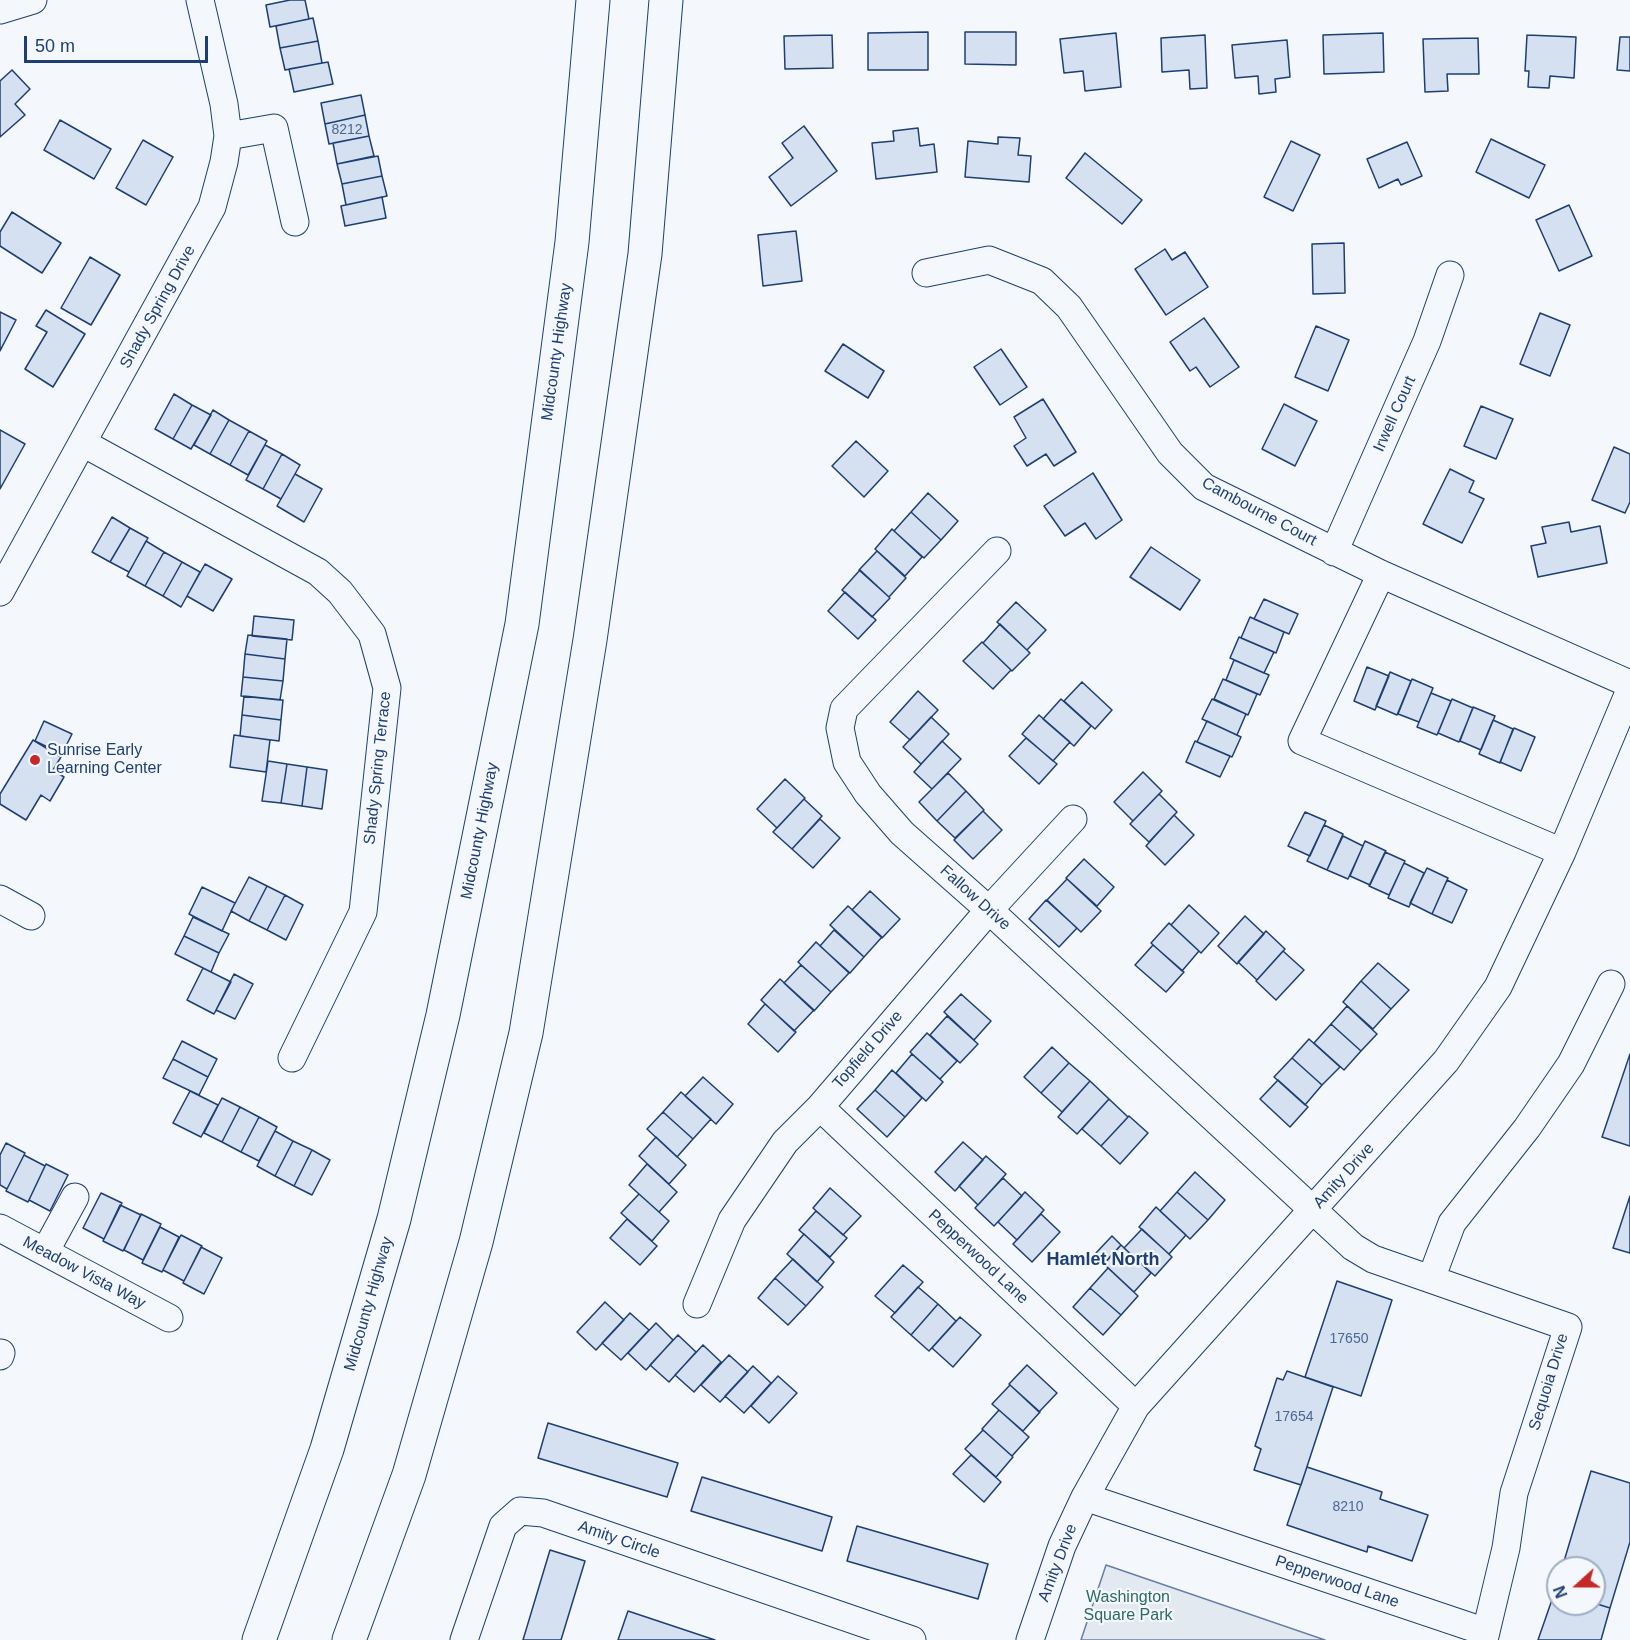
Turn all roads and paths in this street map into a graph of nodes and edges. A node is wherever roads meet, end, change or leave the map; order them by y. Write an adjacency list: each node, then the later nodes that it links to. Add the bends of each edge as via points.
1 (33, 0): 5 (street)
2 (200, 0): 6 (street, Shady Spring Drive)
3 (593, 0): 36 (main road, Midcounty Highway, via 572,242 522,624 443,1015 394,1219 327,1449)
4 (666, 0): 37 (main road, via 645,254 590,640 526,1033 476,1242 412,1464)
5 (0, 10)
6 (228, 136): 7 (street, via 274,128); 10 (street, Shady Spring Drive, via 212,207)
7 (295, 222)
8 (926, 273): 12 (street, Cambourne Court, via 989,260 1042,281 1069,307 1170,453 1204,487)
9 (1450, 275): 12 (street, Irwell Court, via 1427,341)
10 (83, 443): 14 (street, Shady Spring Drive); 23 (street, Shady Spring Terrace, via 318,572 340,592 372,634 387,688 363,912)
11 (997, 551): 20 (street, Fallow Drive, via 844,709 840,728 847,762 868,794 902,833)
12 (1334, 552): 13 (street, Cambourne Court)
13 (1381, 574): 15 (street, Cambourne Court); 18 (street, via 1302,741)
14 (0, 591)
15 (1630, 684)
16 (1630, 690): 18 (street, Amity Drive)
17 (1073, 819): 20 (street, Topfield Drive)
18 (1562, 852): 26 (street, Amity Drive, via 1497,987 1472,1024 1446,1061)
19 (0, 899): 21 (street)
20 (989, 910): 24 (street, Topfield Drive); 26 (street, Fallow Drive)
21 (31, 916)
22 (1611, 984): 29 (street, via 1571,1064 1527,1128 1452,1223)
23 (292, 1058)
24 (820, 1107): 30 (street, Topfield Drive, via 785,1142 732,1220); 32 (street, Pepperwood Lane)
25 (75, 1197): 28 (street)
26 (1315, 1209): 29 (street, Sequoia Drive, via 1353,1247 1373,1259); 32 (street, Amity Drive)
27 (0, 1228): 28 (street, Meadow Vista Way)
28 (45, 1252): 31 (street, Meadow Vista Way)
29 (1431, 1279): 35 (street, Sequoia Drive, via 1568,1327 1514,1492 1506,1548)
30 (697, 1304)
31 (169, 1318)
32 (1136, 1406): 33 (street, Amity Drive)
33 (1085, 1497): 35 (street, Pepperwood Lane); 40 (street, Amity Drive, via 1062,1546)
34 (850, 1630): 38 (street, Amity Circle, via 543,1513 520,1511 503,1526); 39 (street, Amity Circle)
35 (1485, 1636)
36 (259, 1640)
37 (350, 1640)
38 (464, 1640)
39 (912, 1640)
40 (1030, 1640)

